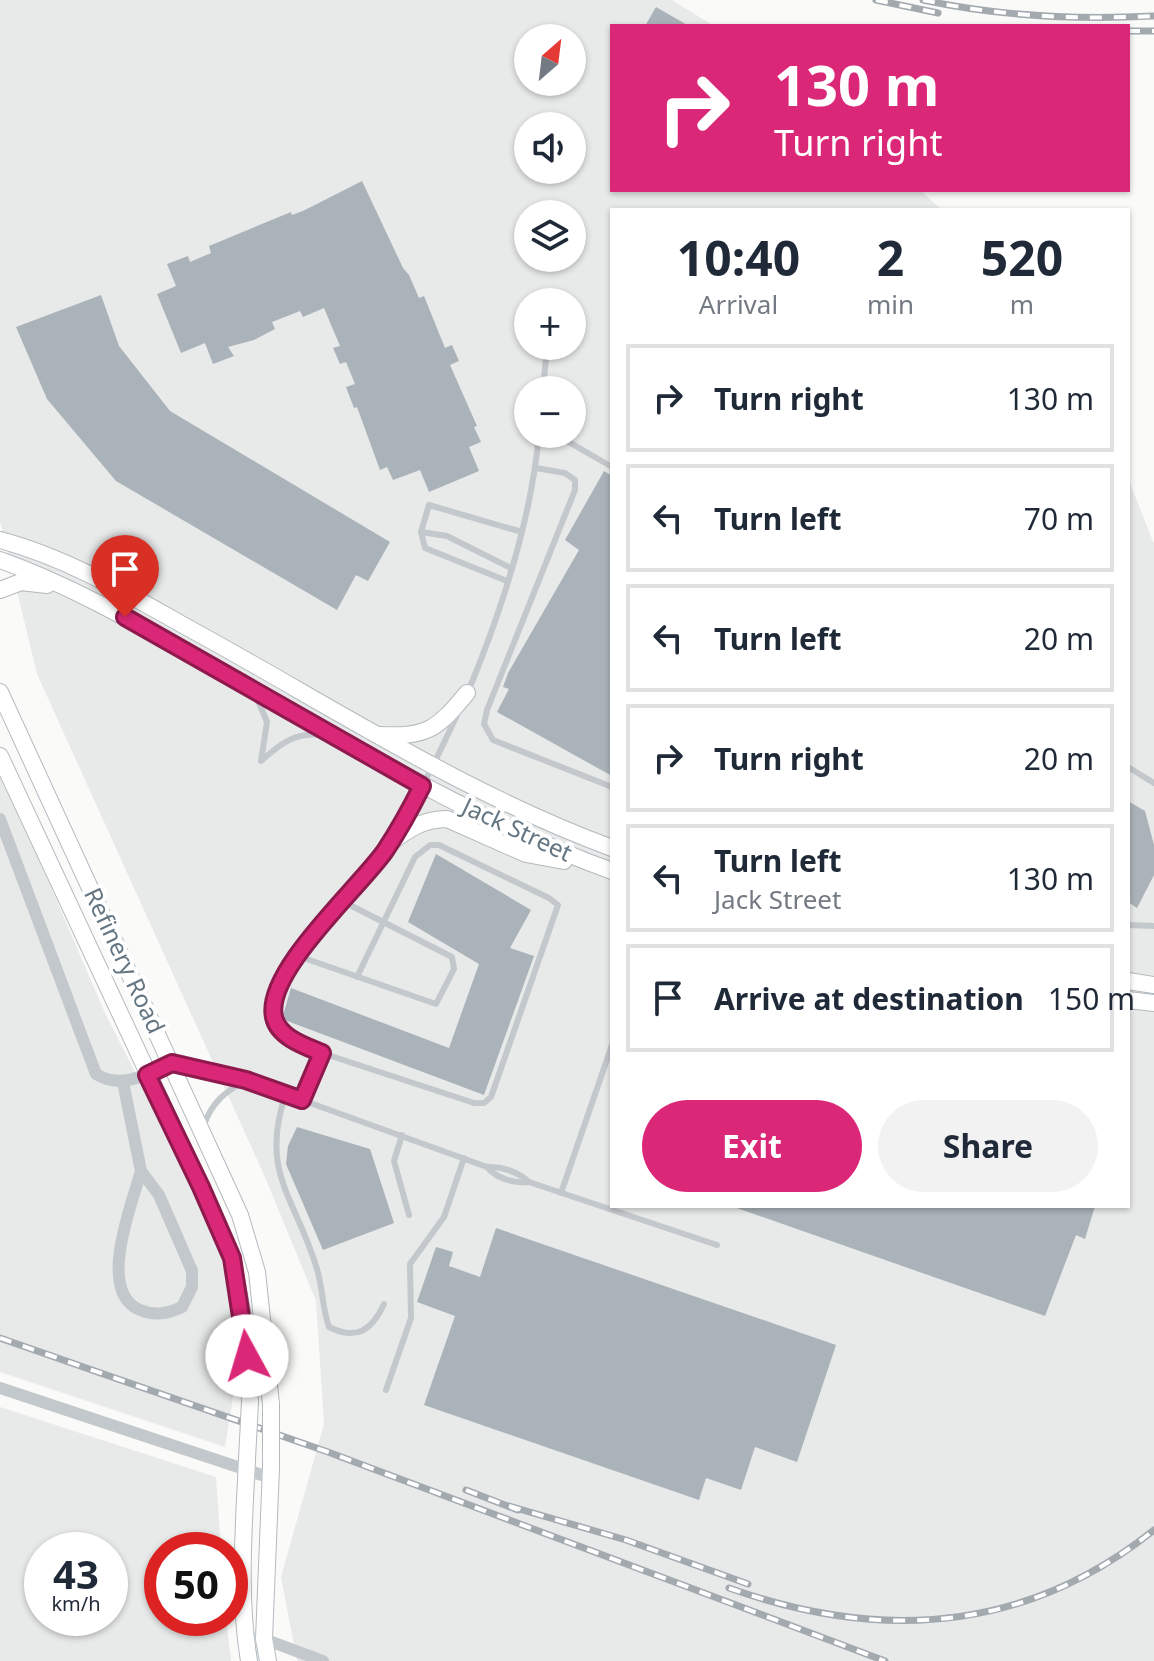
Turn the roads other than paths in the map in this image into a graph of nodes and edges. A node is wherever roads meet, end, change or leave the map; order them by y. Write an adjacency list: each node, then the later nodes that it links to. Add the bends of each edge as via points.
1 (538, 448): 4 (lane)
2 (579, 448): 3 (lane)
3 (610, 466)
4 (536, 468): 7 (lane); 25 (lane, via 565,473 575,480 575,490 484,724 493,740)
5 (0, 529): 9 (main road)
6 (421, 532): 7 (lane, via 429,505); 11 (lane, via 447,536); 12 (lane, via 425,548)
7 (522, 532): 11 (lane)
8 (0, 540): 9 (main road, Jack Street)
9 (24, 546): 18 (main road, Jack Street, via 132,597)
10 (0, 560): 14 (main road, Jack Street)
11 (511, 568): 12 (lane)
12 (507, 581): 17 (lane)
13 (0, 590): 14 (main road, via 21,582)
14 (72, 590): 15 (main road, Jack Street)
15 (246, 685): 19 (main road, Jack Street); 19 (lane, via 267,722 261,761 298,735)
16 (0, 692): 42 (main road, Refinery Road)
17 (467, 693): 18 (main road, via 429,731); 21 (lane)
18 (374, 735): 21 (main road, Jack Street)
19 (338, 738): 24 (main road, Jack Street)
20 (0, 756): 43 (main road, Refinery Road)
21 (432, 768): 24 (lane); 28 (main road, Jack Street)
22 (1130, 768): 23 (lane)
23 (1154, 783)
24 (422, 786): 27 (lane); 29 (main road, Jack Street, via 545,847)
25 (610, 786)
26 (0, 819): 45 (street, via 90,1062 107,1081)
27 (389, 844): 29 (main road, via 416,825 447,819 526,854); 30 (lane)
28 (610, 847)
29 (604, 868)
30 (342, 901): 31 (lane); 34 (lane)
31 (382, 921): 35 (lane); 35 (lane, via 452,957 454,969 436,1004); 41 (lane, via 415,857 430,845 558,905 491,1097 484,1103)
32 (1130, 925): 33 (lane)
33 (1154, 926)
34 (298, 956): 35 (lane); 41 (lane, via 275,993 273,1017 300,1045)
35 (357, 977)
36 (1130, 981): 37 (main road)
37 (1154, 985)
38 (1130, 1000): 39 (main road)
39 (1154, 1003)
40 (610, 1051): 52 (lane)
41 (322, 1053): 47 (lane)
42 (172, 1063): 43 (street); 44 (lane); 48 (main road, Refinery Road)
43 (147, 1075): 45 (street); 56 (main road, Refinery Road, via 232,1258)
44 (246, 1080): 46 (lane); 48 (lane, via 222,1094)
45 (123, 1082): 51 (street)
46 (286, 1093): 47 (lane); 57 (lane, via 274,1144 282,1189 315,1263 329,1327 340,1333 368,1328)
47 (302, 1100): 49 (lane)
48 (201, 1134): 55 (main road, Refinery Road, via 240,1215)
49 (402, 1135): 50 (lane); 53 (lane, via 394,1161)
50 (464, 1158): 52 (lane, via 519,1184 529,1182); 59 (lane, via 444,1217 410,1264 411,1318)
51 (141, 1171): 51 (street, via 159,1195 192,1271 192,1287 182,1307 161,1315 127,1303 118,1283)
52 (561, 1193): 54 (lane)
53 (409, 1215)
54 (717, 1245)
55 (257, 1272): 56 (main road); 61 (main road, Refinery Road, bridge, via 271,1404)
56 (235, 1277): 60 (main road, Refinery Road, bridge, via 246,1332)
57 (384, 1304)
58 (0, 1388): 60 (street)
59 (386, 1390)
60 (247, 1464): 61 (street); 63 (main road, Refinery Road)
61 (271, 1473): 62 (main road, Refinery Road)
62 (264, 1639): 63 (street); 65 (main road, Refinery Road); 66 (street)
63 (245, 1640): 64 (main road, Refinery Road)
64 (249, 1661)
65 (268, 1661)
66 (323, 1661)

